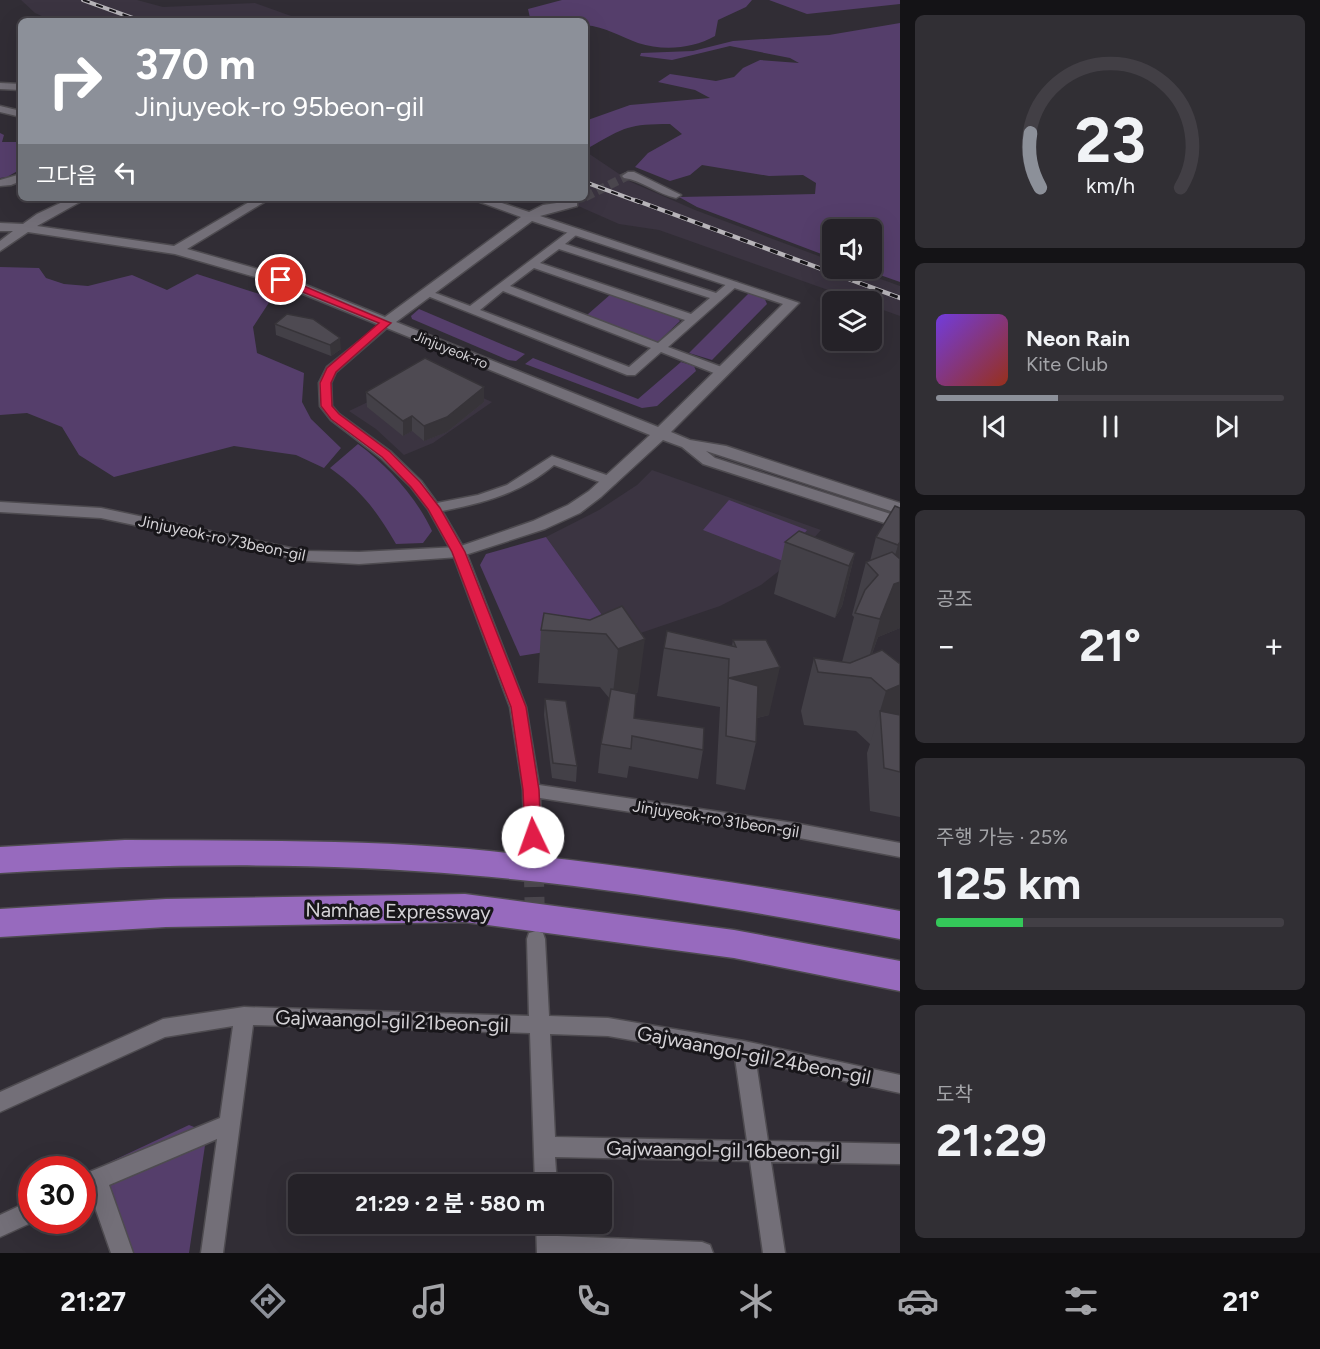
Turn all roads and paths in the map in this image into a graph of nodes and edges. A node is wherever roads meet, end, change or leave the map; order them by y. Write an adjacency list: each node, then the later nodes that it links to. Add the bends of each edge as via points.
1 (0, 86): 2 (street)
2 (18, 87)
3 (0, 109): 4 (street)
4 (18, 112)
5 (627, 176): 8 (street, via 632,174)
6 (18, 178): 7 (street)
7 (0, 183)
8 (676, 195)
9 (75, 201): 15 (street)
10 (260, 201): 19 (street)
11 (484, 201): 13 (street)
12 (573, 203): 13 (street, via 549,207)
13 (531, 216): 16 (street); 23 (street)
14 (0, 227): 15 (street, Jinjuyeok-ro)
15 (25, 228): 18 (street); 19 (street, Jinjuyeok-ro)
16 (576, 231): 17 (street); 21 (street)
17 (557, 245): 20 (street); 24 (street)
18 (0, 247)
19 (176, 250): 27 (street, Jinjuyeok-ro, via 281,280)
20 (532, 264): 22 (street); 26 (street)
21 (733, 284): 24 (street); 29 (street, Jinjuyeok-ro 73beon-gil, via 792,303)
22 (502, 287): 25 (street); 28 (street)
23 (426, 292): 25 (street); 27 (street)
24 (717, 297): 26 (street)
25 (472, 310): 28 (street, via 631,372)
26 (693, 319): 28 (street)
27 (386, 323): 30 (street, Jinjuyeok-ro); 34 (street, via 331,370 325,383 326,406 386,454)
28 (660, 347): 29 (street)
29 (723, 372): 30 (street, Jinjuyeok-ro 73beon-gil)
30 (660, 434): 31 (street, Jinjuyeok-ro); 32 (street, Jinjuyeok-ro 73beon-gil)
31 (687, 444): 35 (street, Jinjuyeok-ro, via 721,449); 36 (street, Jinjuyeok-ro, via 709,461)
32 (610, 481): 34 (street, via 552,460 534,477 509,489 476,501); 37 (street, Jinjuyeok-ro 73beon-gil, via 574,508 539,525)
33 (0, 507): 37 (street, Jinjuyeok-ro 73beon-gil, via 101,513 305,556 359,558)
34 (434, 508): 37 (street)
35 (900, 509)
36 (900, 523)
37 (459, 552): 38 (street, via 518,707)
38 (531, 790): 39 (street); 40 (street, Jinjuyeok-ro 31beon-gil)
39 (533, 837)
40 (900, 850)
41 (0, 860): 43 (highway, via 240,854 468,862 743,896)
42 (0, 923): 45 (highway, Namhae Expressway, via 233,911 465,908 734,944)
43 (900, 925)
44 (536, 939): 47 (street)
45 (900, 976)
46 (244, 1016): 47 (street, Gajwaangol-gil 21beon-gil); 51 (street, Gajwaangol-gil 21beon-gil, via 163,1028); 52 (street)
47 (539, 1026): 48 (street, Gajwaangol-gil 21beon-gil); 53 (street)
48 (608, 1027): 49 (street, Gajwaangol-gil 24beon-gil)
49 (744, 1050): 50 (street, Gajwaangol-gil 24beon-gil); 54 (street)
50 (900, 1084)
51 (0, 1102)
52 (231, 1122): 57 (street); 64 (street, via 223,1156)
53 (545, 1147): 54 (street, Gajwaangol-gil 16beon-gil); 56 (street)
54 (759, 1150): 55 (street, Gajwaangol-gil 16beon-gil); 66 (street)
55 (900, 1154)
56 (546, 1174)
57 (96, 1180)
58 (96, 1198): 63 (street)
59 (18, 1218): 60 (street)
60 (0, 1226)
61 (548, 1234): 62 (street)
62 (548, 1250): 65 (street)
63 (122, 1253)
64 (212, 1253)
65 (702, 1253)
66 (774, 1253)

